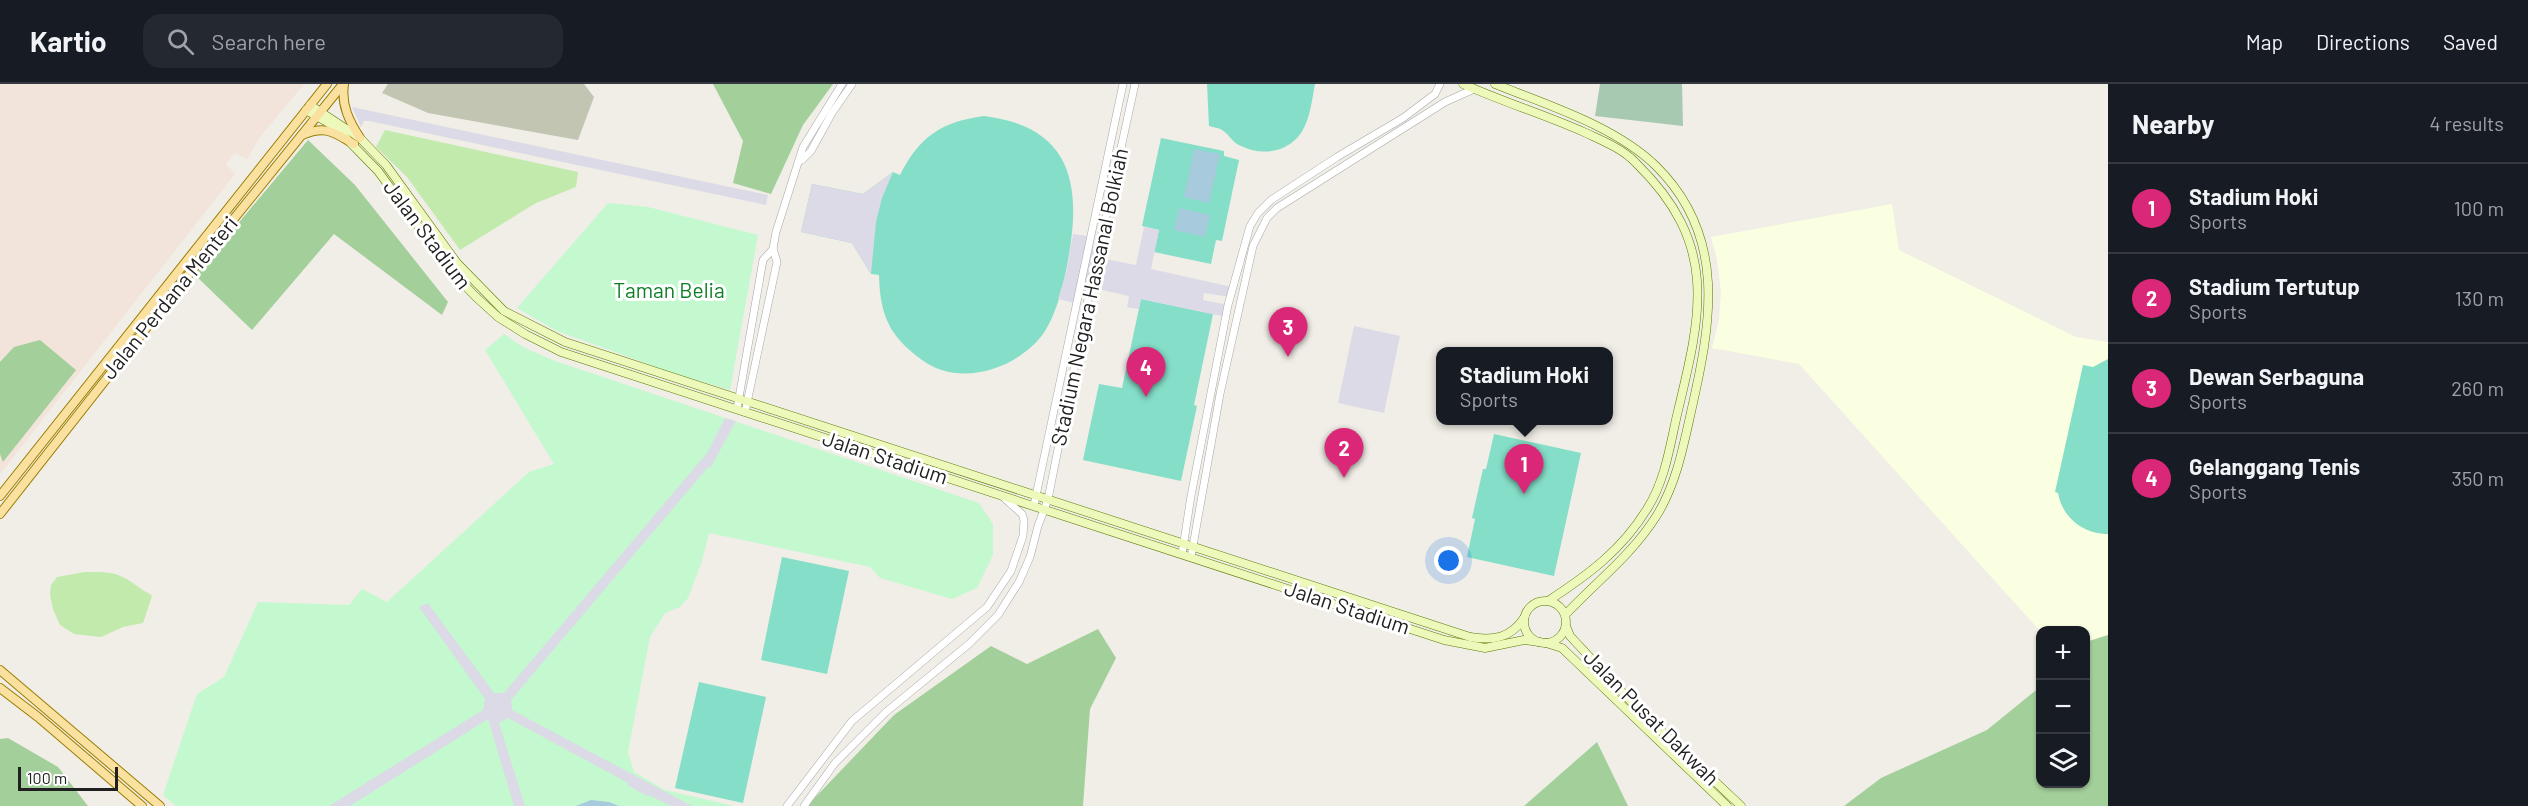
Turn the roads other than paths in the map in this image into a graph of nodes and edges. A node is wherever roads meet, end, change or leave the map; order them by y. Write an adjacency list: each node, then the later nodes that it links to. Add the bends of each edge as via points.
1 (327, 84): 11 (main road, Jalan Perdana Menteri)
2 (343, 84): 12 (main road, Jalan Perdana Menteri); 14 (main road, via 344,103)
3 (842, 84): 15 (street, via 803,147)
4 (852, 84): 15 (street, via 811,151)
5 (1123, 84): 21 (street, Stadium Negara Hassanal Bolkiah)
6 (1135, 84): 22 (street, Stadium Negara Hassanal Bolkiah)
7 (1440, 84): 26 (street, via 1435,94 1403,118 1271,200 1250,226 1228,305)
8 (1464, 84): 10 (main road)
9 (1495, 84): 31 (main road, via 1594,126 1639,151 1683,200 1705,252 1710,305 1701,366 1672,484 1659,513 1638,543)
10 (1474, 89): 27 (street, via 1445,102 1267,218 1253,246); 30 (main road, via 1575,128 1635,161 1665,194 1686,229 1695,256 1699,305 1661,480 1648,508 1628,536 1598,567)
11 (308, 107): 12 (main road, Jalan Stadium); 20 (main road, Jalan Perdana Menteri)
12 (318, 114): 13 (main road, Jalan Perdana Menteri); 14 (main road, Jalan Stadium, via 338,122)
13 (302, 135): 14 (main road, via 317,129); 25 (main road, Jalan Perdana Menteri)
14 (357, 141): 17 (main road, Jalan Stadium, via 386,165 457,263 504,311 566,342); 18 (main road, Jalan Stadium, via 450,270 498,317 561,352)
15 (800, 162): 16 (street, via 784,203)
16 (773, 249): 17 (street, via 777,262); 17 (street, via 763,260)
17 (743, 401): 18 (street); 21 (main road, Jalan Stadium)
18 (741, 410): 19 (main road, Jalan Stadium)
19 (1001, 495): 23 (main road, Jalan Stadium); 41 (street, via 1022,514 1023,536 1011,571 987,607 852,721)
20 (0, 496)
21 (1036, 496): 22 (main road, Jalan Stadium); 23 (street, Stadium Negara Hassanal Bolkiah)
22 (1048, 499): 24 (street, Stadium Negara Hassanal Bolkiah); 26 (main road, Jalan Stadium)
23 (1034, 506): 24 (main road, Jalan Stadium)
24 (1045, 509): 28 (main road, Jalan Stadium); 42 (street, Stadium Negara Hassanal Bolkiah, via 1019,582 998,615 877,720 835,763)
25 (0, 514)
26 (1184, 545): 27 (main road, Jalan Stadium); 28 (street)
27 (1192, 547): 29 (street); 32 (main road, Jalan Stadium, via 1470,638 1507,636)
28 (1182, 554): 29 (main road, Jalan Stadium)
29 (1191, 557): 34 (main road, Jalan Stadium, via 1468,646 1499,647 1524,640)
30 (1548, 601): 31 (main road); 32 (main road, via 1529,608)
31 (1565, 615): 33 (main road)
32 (1524, 618): 34 (main road, via 1530,637)
33 (1566, 626): 34 (main road, via 1559,638); 44 (main road, Jalan Pusat Dakwah, via 1570,636 1638,709)
34 (1543, 643): 43 (main road, Jalan Pusat Dakwah, via 1562,648)
35 (0, 670): 37 (main road)
36 (0, 688): 38 (main road)
37 (45, 707): 38 (main road); 40 (main road)
38 (38, 717): 39 (main road)
39 (142, 806)
40 (160, 806)
41 (788, 806)
42 (804, 806)
43 (1727, 806)
44 (1741, 806)

